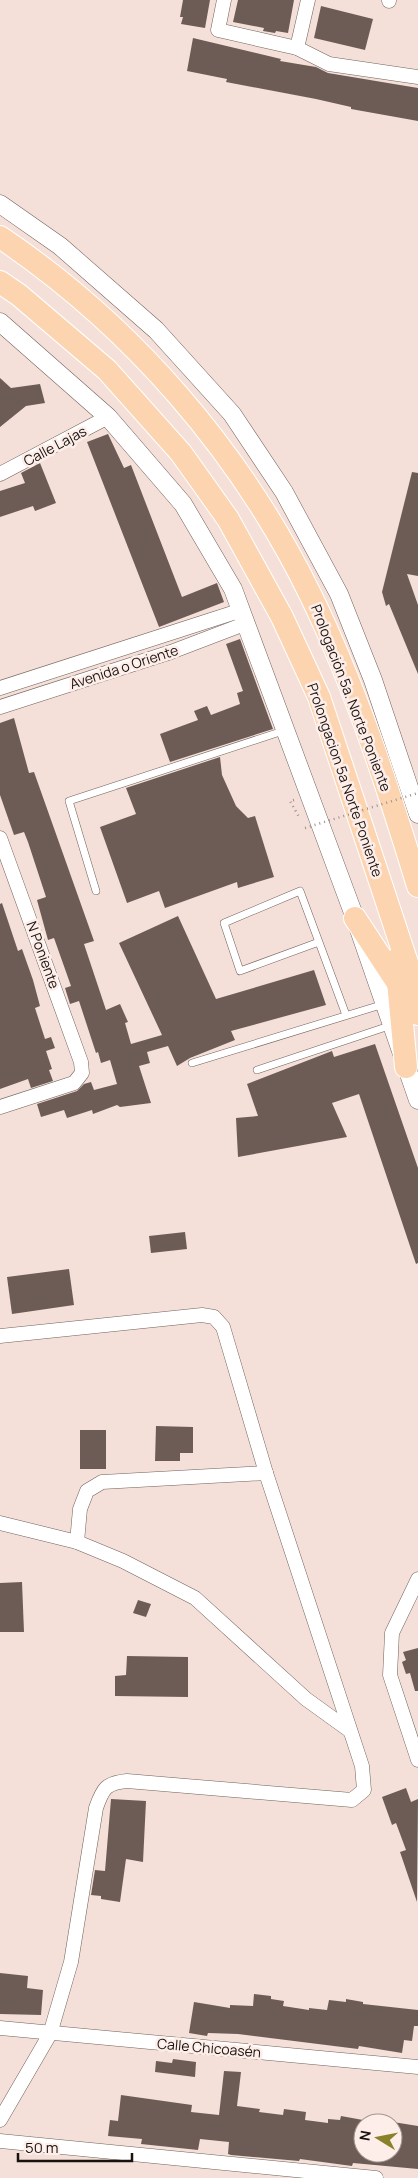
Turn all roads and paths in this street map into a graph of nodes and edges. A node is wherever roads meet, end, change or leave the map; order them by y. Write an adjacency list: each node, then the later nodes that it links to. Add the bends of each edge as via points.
1 (224, 0): 3 (street, via 218,30)
2 (308, 0): 3 (street)
3 (297, 48): 4 (street, via 329,64)
4 (418, 77)
5 (0, 204): 17 (street, via 60,246 156,330 232,414 284,492 338,594 374,680)
6 (0, 237): 19 (main road, Prologación 5a. Norte Poniente, via 38,263 132,344 211,433 262,507 311,596 348,683 392,802)
7 (0, 282): 22 (main road, Prolongacion 5a Norte Poniente, via 107,370 180,453 228,519 282,617 319,697)
8 (0, 322): 9 (street)
9 (108, 418): 10 (street, Calle Lajas); 11 (street, via 183,504 233,589)
10 (0, 474)
11 (244, 617): 12 (street, Avenida o Oriente); 13 (street, Avenida o Oriente, via 172,652); 14 (street)
12 (0, 688)
13 (0, 707)
14 (286, 730): 20 (lane, via 69,800); 21 (street)
15 (418, 793): 16 (path, bridge, via 305,828)
16 (290, 801)
17 (418, 814)
18 (0, 838): 34 (street, N Poniente, via 81,1062 82,1073 74,1083)
19 (418, 886)
20 (96, 891)
21 (355, 918): 24 (main road); 26 (street)
22 (393, 922): 24 (main road); 25 (main road, Prolongacion 5a Norte Poniente)
23 (319, 942): 23 (lane, via 300,891 224,923 240,970); 28 (lane)
24 (399, 984): 27 (main road); 31 (main road)
25 (418, 996)
26 (385, 1003): 28 (lane); 29 (street)
27 (418, 1014)
28 (346, 1015): 30 (lane)
29 (392, 1025): 31 (street); 32 (lane)
30 (192, 1063)
31 (406, 1067): 33 (street)
32 (257, 1070)
33 (418, 1100)
34 (0, 1106)
35 (0, 1336): 36 (street, via 202,1314 214,1317 222,1327)
36 (266, 1472): 38 (street, via 102,1482 87,1491 80,1509); 40 (street)
37 (0, 1523): 38 (street)
38 (78, 1542): 40 (street, via 195,1598 306,1699)
39 (418, 1579): 41 (street, via 392,1633 390,1675)
40 (349, 1730): 43 (street, via 362,1766 364,1790 352,1800 127,1781 112,1783 102,1791 96,1808 71,1962)
41 (418, 1760)
42 (0, 2028): 43 (street, Calle Chicoasén)
43 (50, 2034): 44 (street, Calle Chicoasén); 45 (street)
44 (418, 2067)
45 (0, 2120)
46 (0, 2142): 47 (street)
47 (376, 2178)

